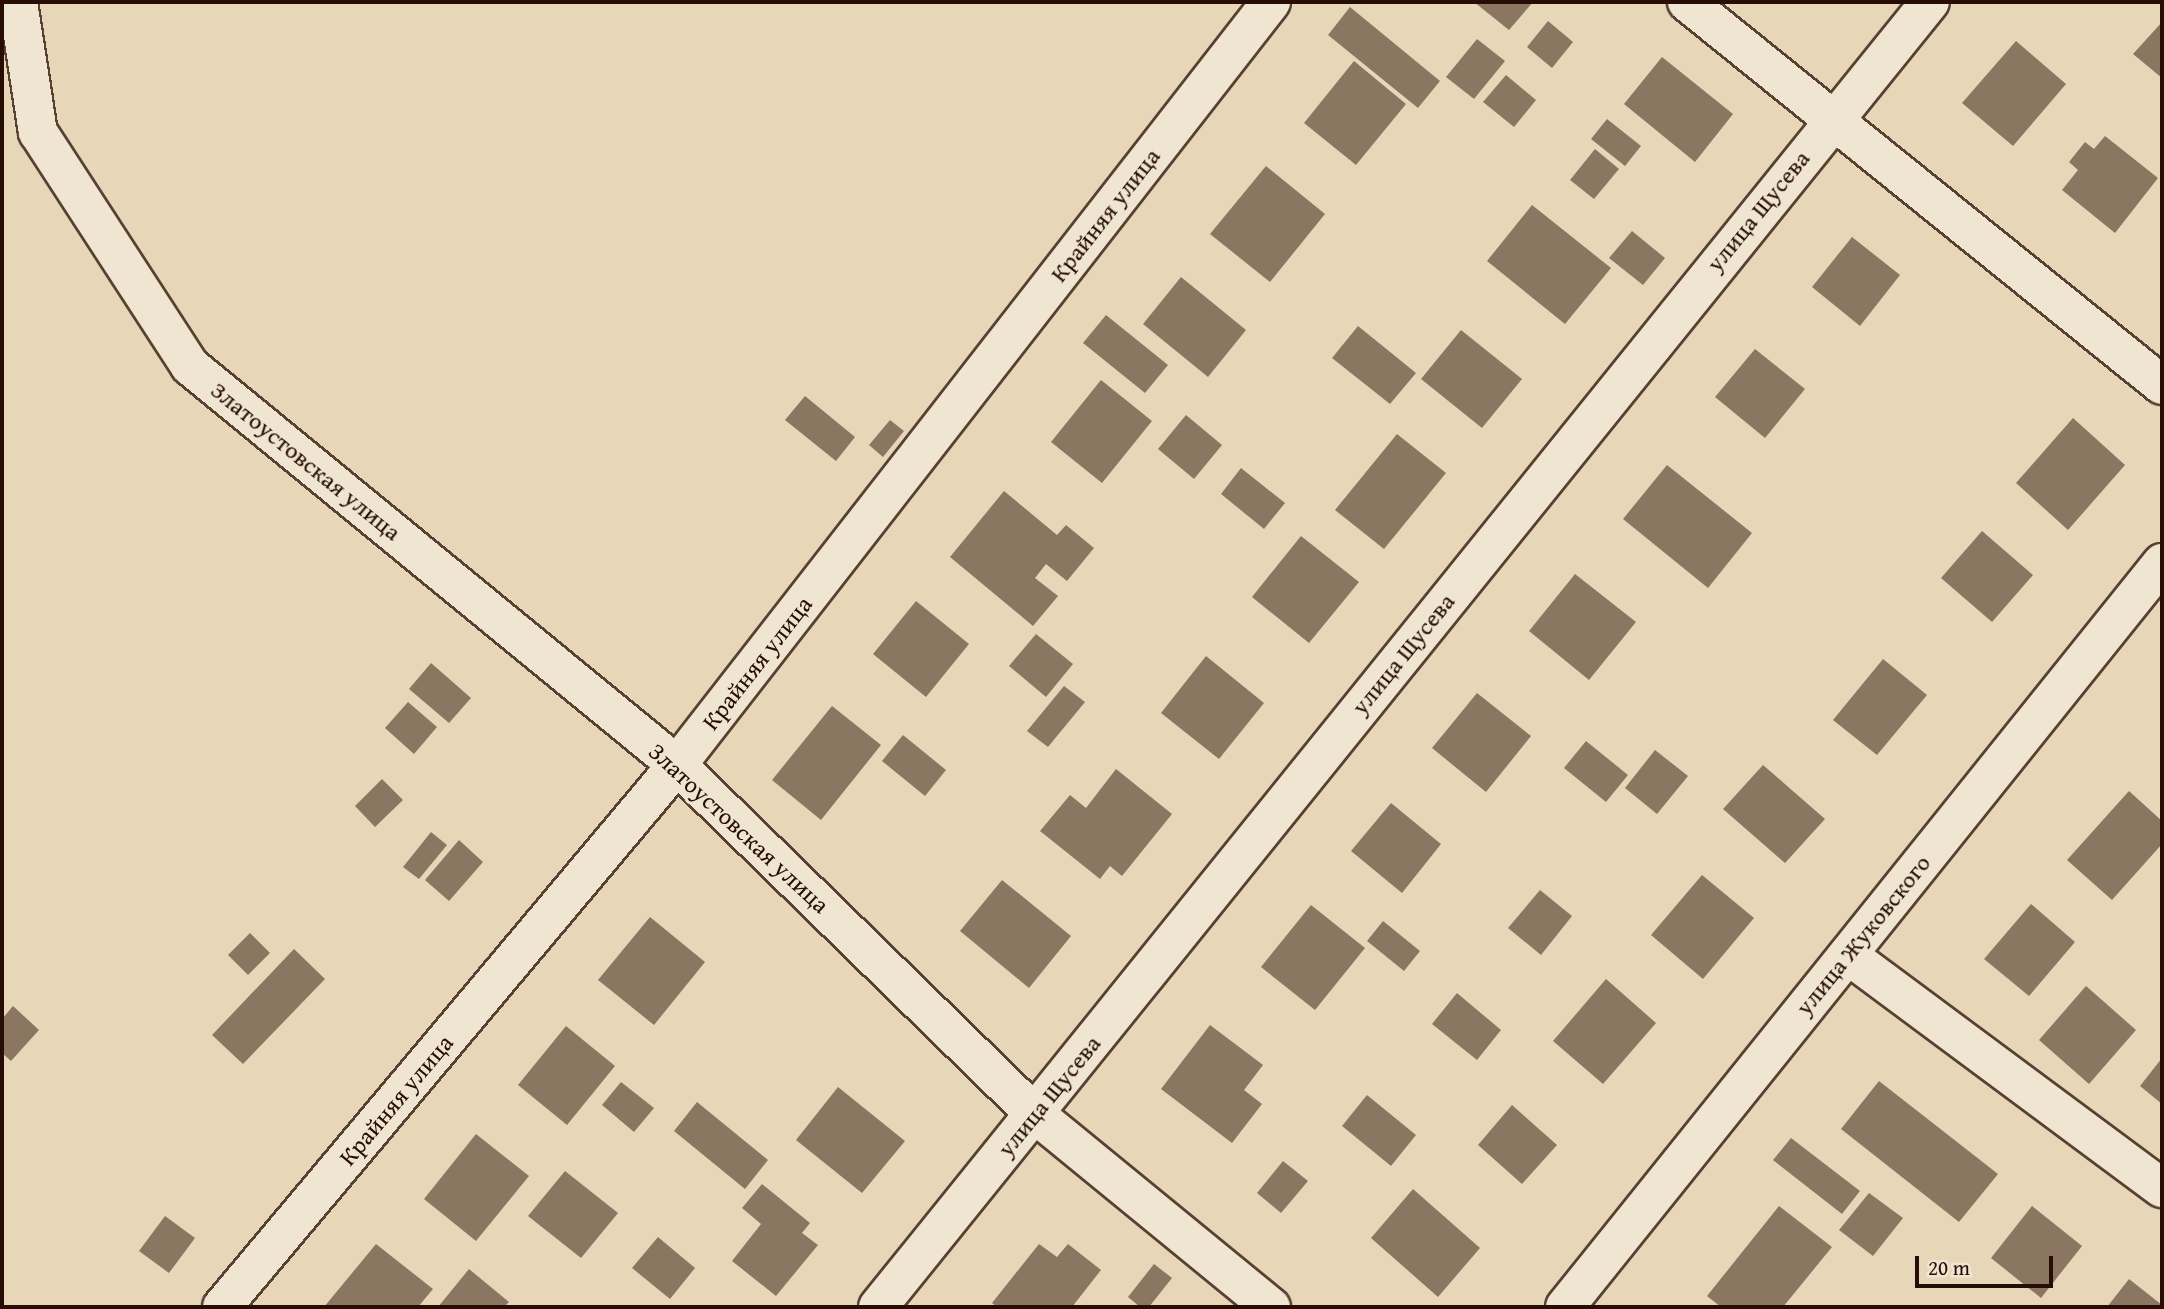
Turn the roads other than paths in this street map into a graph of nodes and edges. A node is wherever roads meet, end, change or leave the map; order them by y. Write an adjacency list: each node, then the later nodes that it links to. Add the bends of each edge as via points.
1 (18, 2): 8 (street, Златоустовская улица, via 38,132 190,366)
2 (1271, 2): 8 (street, Крайняя улица)
3 (1687, 2): 5 (street)
4 (1930, 2): 5 (street, улица Щусева)
5 (1834, 116): 6 (street); 10 (street, улица Щусева)
6 (2162, 385)
7 (2162, 563): 9 (street, улица Жуковского)
8 (677, 765): 10 (street, Златоустовская улица); 12 (street, Крайняя улица)
9 (1848, 955): 11 (street); 15 (street, улица Жуковского)
10 (1035, 1114): 13 (street, улица Щусева); 14 (street, Златоустовская улица)
11 (2162, 1188)
12 (222, 1307)
13 (878, 1307)
14 (1272, 1307)
15 (1565, 1307)

